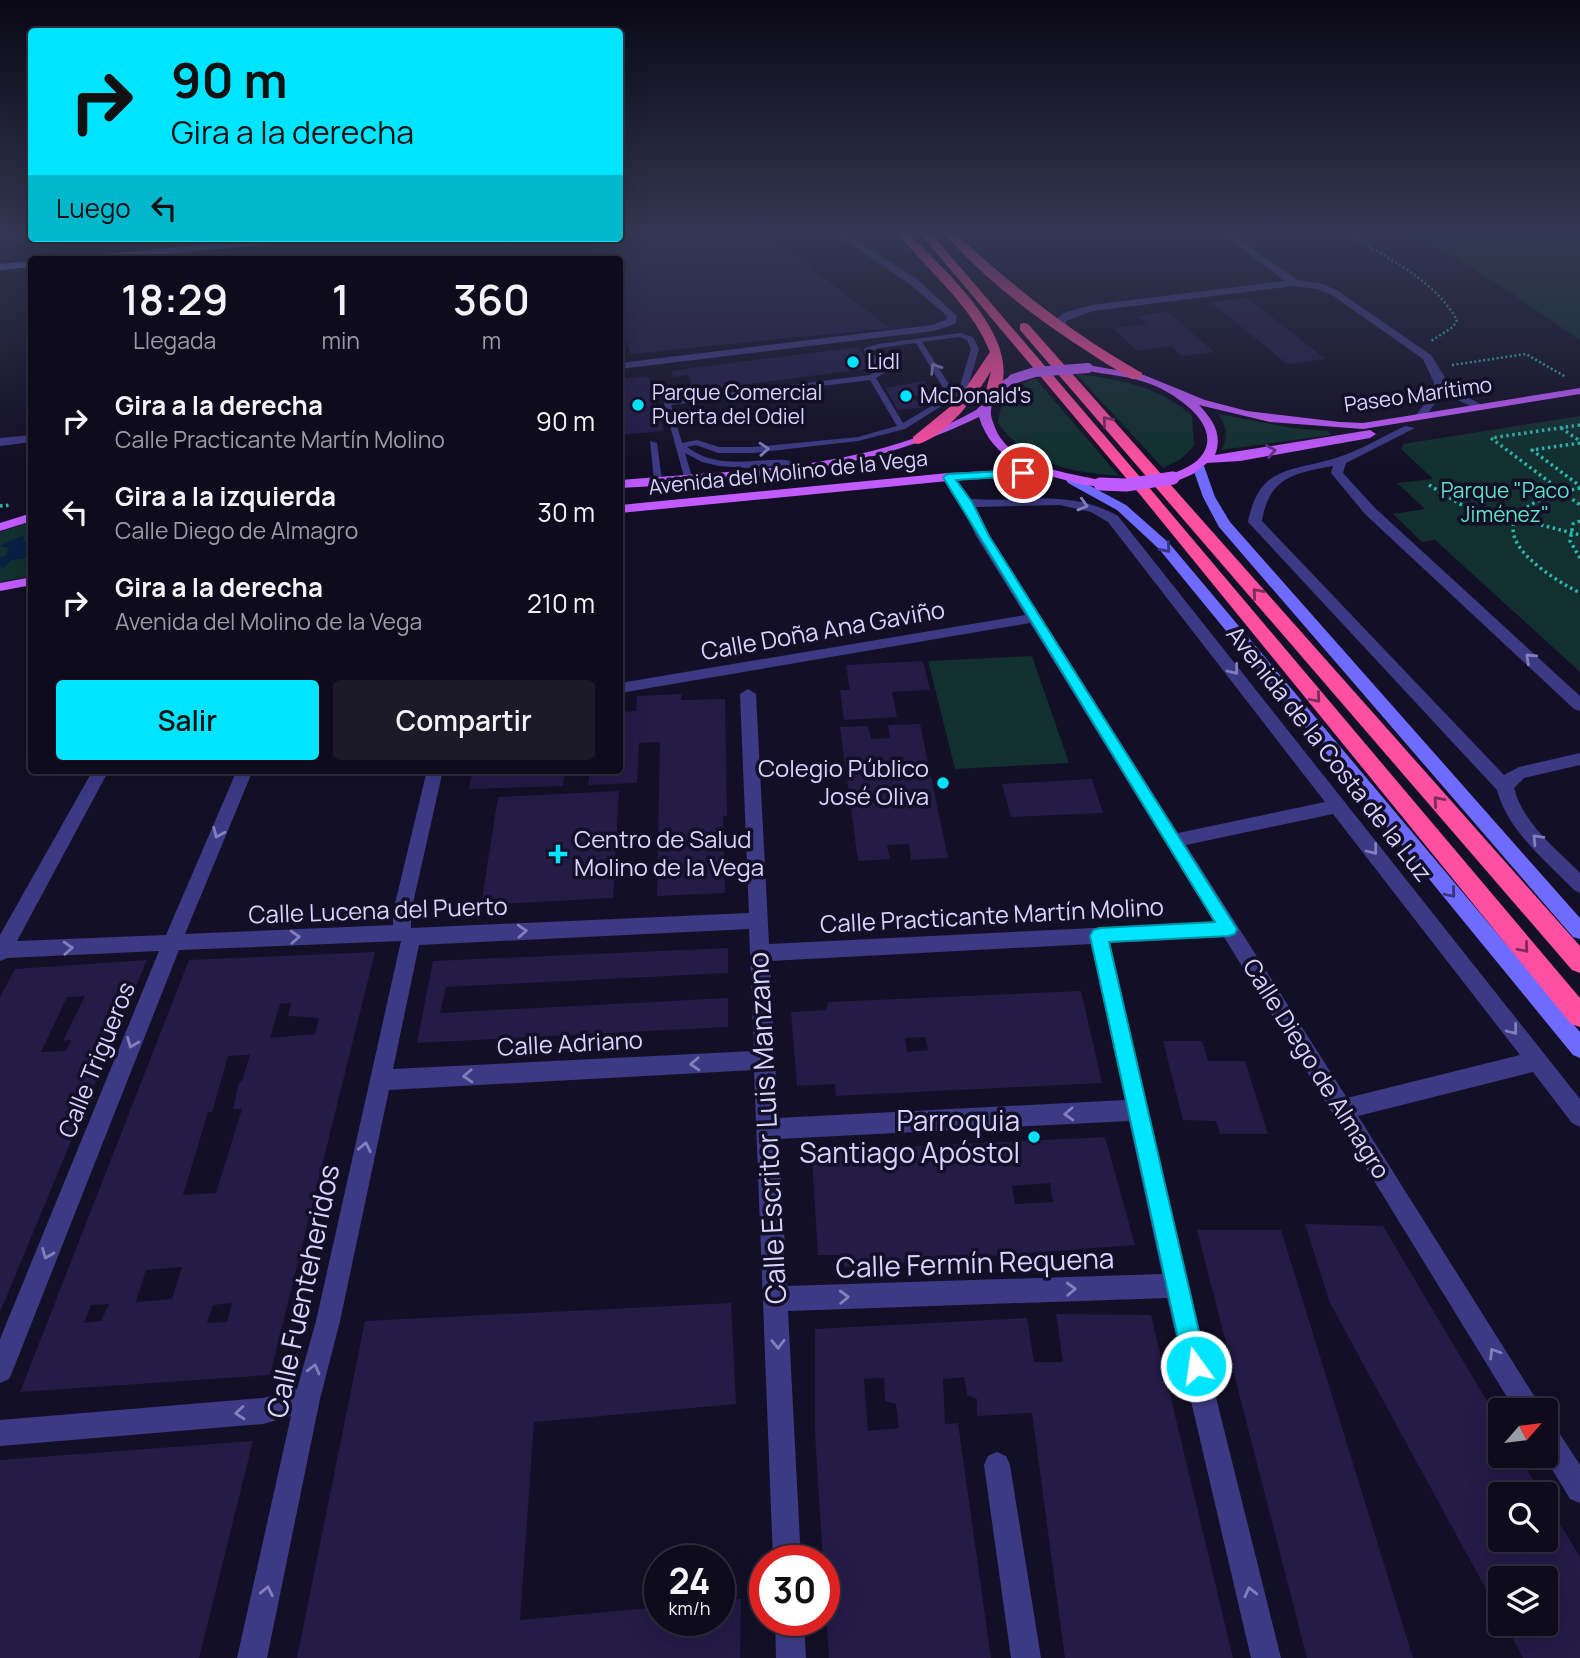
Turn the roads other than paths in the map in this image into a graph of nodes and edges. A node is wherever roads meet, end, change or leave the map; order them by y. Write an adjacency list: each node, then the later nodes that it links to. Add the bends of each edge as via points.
1 (947, 309): 11 (street, via 951,322 934,328)
2 (969, 309): 10 (highway)
3 (990, 309): 70 (highway, one-way to 70)
4 (1007, 309): 69 (highway, one-way to 4)
5 (1035, 309): 8 (highway)
6 (1086, 309): 8 (street, via 1061,320)
7 (1359, 309): 15 (street, via 1427,357)
8 (1063, 331): 12 (highway)
9 (918, 341): 13 (lane, via 868,350 880,373); 19 (lane, one-way to 9); 19 (lane, via 960,335 970,339 975,349 971,369 963,390)
10 (995, 350): 17 (highway, via 999,376); 28 (highway, via 981,383 967,400)
11 (623, 366)
12 (1137, 376): 17 (main road, bridge, via 1060,368 1013,379); 18 (main road)
13 (872, 377): 21 (lane); 25 (lane)
14 (661, 383): 21 (lane)
15 (1440, 383): 22 (street, via 1461,401); 24 (street)
16 (1580, 391): 22 (main road, Paseo Marítimo)
17 (992, 394): 23 (main road)
18 (1179, 394): 24 (main road, Paseo Marítimo, via 1305,425 1363,426); 33 (main road, via 1207,419 1212,433 1211,447)
19 (952, 397): 25 (lane)
20 (1580, 400): 26 (main road, Paseo Marítimo)
21 (668, 403): 31 (lane)
22 (1480, 407): 24 (main road, Paseo Marítimo)
23 (984, 410): 28 (main road, Avenida del Molino de la Vega); 35 (main road, via 986,426 997,443)
24 (1421, 416)
25 (902, 426): 31 (lane, one-way to 25, via 697,442 718,450 753,450 858,439)
26 (1409, 428): 32 (street); 33 (main road, Paseo Marítimo, one-way to 26)
27 (28, 438): 29 (street)
28 (918, 440): 34 (main road, Avenida del Molino de la Vega, via 857,459)
29 (0, 442)
30 (653, 443): 38 (lane)
31 (681, 446): 34 (lane, via 709,463 791,462); 36 (lane)
32 (1340, 461): 52 (street, one-way to 32, via 1370,512 1337,473); 57 (street, via 1296,470 1266,486 1255,522)
33 (1201, 463): 39 (main road, bridge, via 1173,478 1151,483); 63 (main road, via 1209,497 1224,524)
34 (800, 467): 36 (main road, Avenida del Molino de la Vega)
35 (1045, 472): 37 (main road, Avenida del Molino de la Vega); 39 (main road)
36 (688, 477): 38 (main road, Avenida del Molino de la Vega)
37 (948, 477): 41 (street, Calle Diego de Almagro); 43 (main road, Avenida del Molino de la Vega)
38 (658, 480): 40 (main road, Avenida del Molino de la Vega)
39 (1072, 480): 71 (main road, one-way to 71, via 1115,500 1164,546)
40 (623, 484)
41 (967, 502): 42 (street, Avenida de la Costa de la Luz); 46 (street, Calle Diego de Almagro)
42 (995, 505): 46 (street, via 983,524); 58 (street, Avenida de la Costa de la Luz, one-way to 58, via 1063,500 1082,503 1113,519)
43 (623, 509)
44 (28, 518): 45 (main road)
45 (0, 527)
46 (983, 536): 49 (street, Calle Diego de Almagro)
47 (28, 582): 48 (main road)
48 (0, 587)
49 (1034, 618): 50 (street, Calle Doña Ana Gaviño); 59 (street, Calle Diego de Almagro)
50 (623, 687)
51 (748, 694): 61 (street, Calle Escritor Luis Manzano)
52 (1580, 705)
53 (1580, 759): 57 (street, via 1519,773)
54 (99, 774): 67 (street)
55 (243, 774): 66 (street, Calle Trigueros, one-way to 66)
56 (434, 774): 64 (street, Calle Fuenteheridos, via 402,912)
57 (1505, 787): 60 (street, one-way to 57, via 1515,814)
58 (1338, 806): 59 (street); 73 (street, Avenida de la Costa de la Luz, one-way to 73)
59 (1174, 841): 62 (street, Calle Diego de Almagro)
60 (1580, 885)
61 (757, 920): 64 (street, Calle Lucena del Puerto, one-way to 61); 68 (street, Calle Escritor Luis Manzano)
62 (1229, 929): 65 (street, Calle Practicante Martín Molino); 76 (street, Calle Diego de Almagro)
63 (1580, 931)
64 (406, 935): 66 (street, Calle Lucena del Puerto, one-way to 64); 74 (street, Calle Fuenteheridos)
65 (1099, 936): 68 (street, Calle Practicante Martín Molino); 75 (street)
66 (172, 943): 67 (street, Calle Lucena del Puerto, one-way to 66); 81 (street, Calle Trigueros, one-way to 81)
67 (1, 951)
68 (758, 953): 72 (street, Calle Escritor Luis Manzano)
69 (1580, 963)
70 (1580, 1016)
71 (1580, 1048)
72 (764, 1060): 74 (street, Calle Adriano, one-way to 74); 78 (street, Calle Escritor Luis Manzano)
73 (1537, 1061): 76 (street); 77 (street, Avenida de la Costa de la Luz)
74 (379, 1080): 83 (street, Calle Fuenteheridos, one-way to 74)
75 (1138, 1110): 78 (street, one-way to 78); 79 (street)
76 (1340, 1110): 82 (street, Calle Diego de Almagro, one-way to 76)
77 (1580, 1116)
78 (766, 1129): 80 (street, Calle Escritor Luis Manzano)
79 (1177, 1286): 80 (street, Calle Fermín Requena, one-way to 79); 93 (street, one-way to 79)
80 (776, 1299): 88 (street, Calle Escritor Luis Manzano, one-way to 88)
81 (0, 1370)
82 (1522, 1398)
83 (307, 1399): 84 (street, one-way to 84, via 262,1411); 90 (street, Calle Fuenteheridos, one-way to 83)
84 (0, 1433)
85 (1558, 1454): 87 (street)
86 (997, 1465): 92 (street)
87 (1580, 1489)
88 (786, 1545)
89 (790, 1636): 91 (street)
90 (252, 1658)
91 (791, 1658)
92 (1026, 1658)
93 (1266, 1658)

